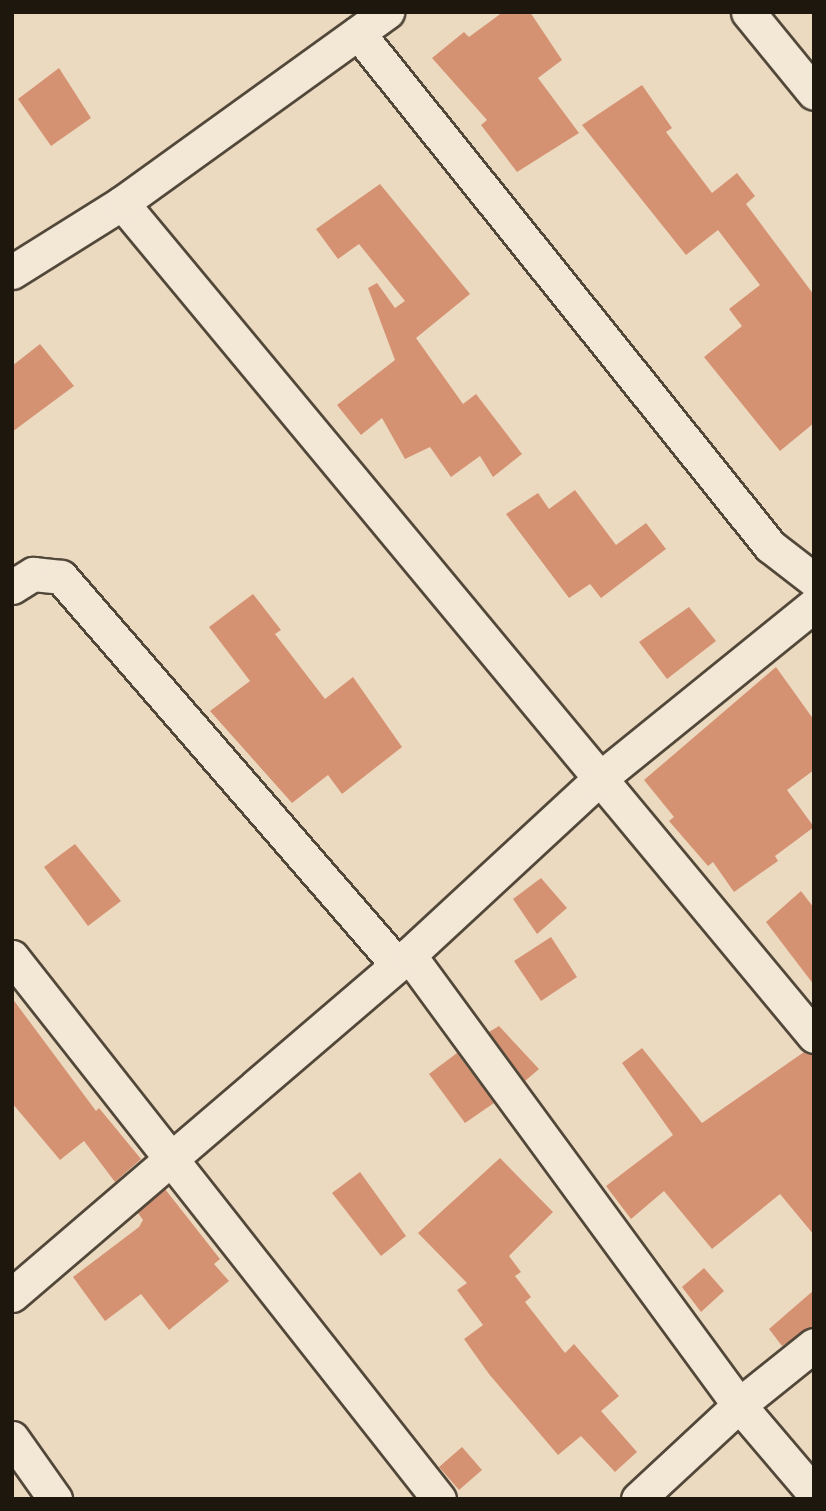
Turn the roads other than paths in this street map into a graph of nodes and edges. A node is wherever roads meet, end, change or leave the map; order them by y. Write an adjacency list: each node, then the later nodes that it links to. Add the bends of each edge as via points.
1 (387, 12): 3 (street)
2 (748, 12): 4 (street)
3 (358, 33): 5 (street); 7 (street, via 770,546)
4 (814, 93)
5 (121, 203): 6 (street); 10 (street)
6 (12, 272)
7 (814, 580)
8 (12, 587): 12 (street, via 33,575 61,577)
9 (814, 605): 10 (street)
10 (598, 780): 12 (street); 13 (street)
11 (12, 957): 14 (street)
12 (402, 958): 14 (street); 17 (street)
13 (814, 1036)
14 (169, 1157): 15 (street); 21 (street)
15 (12, 1295)
16 (814, 1345): 17 (street)
17 (739, 1405): 19 (street); 22 (street)
18 (12, 1438): 20 (street)
19 (814, 1493)
20 (55, 1499)
21 (439, 1499)
22 (638, 1499)

